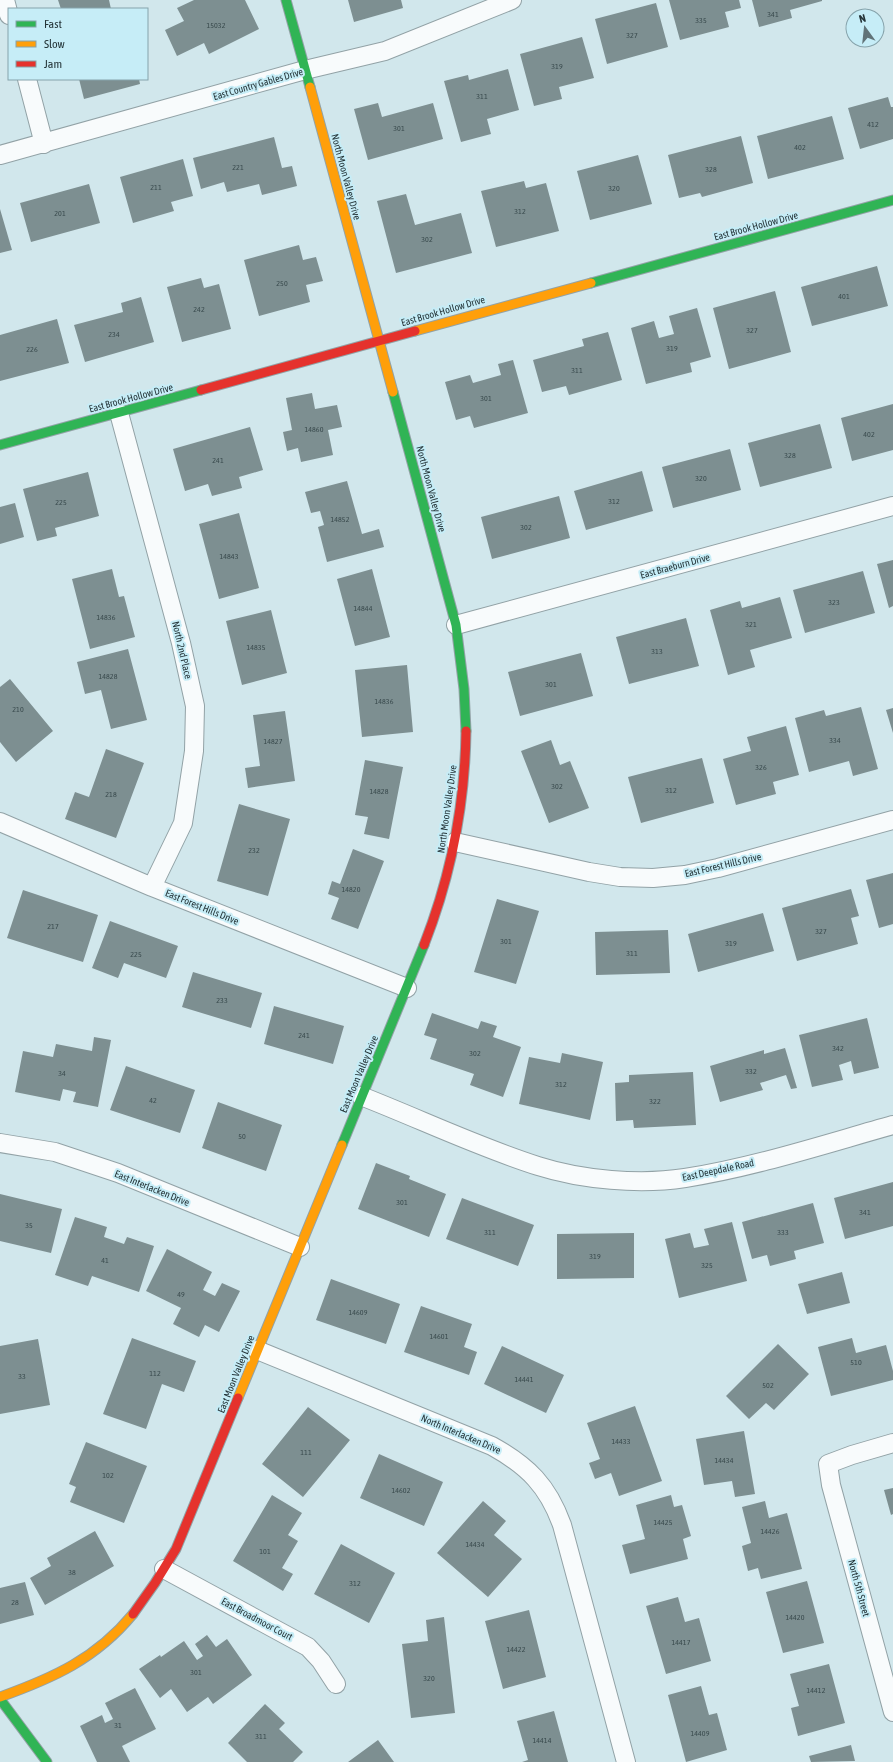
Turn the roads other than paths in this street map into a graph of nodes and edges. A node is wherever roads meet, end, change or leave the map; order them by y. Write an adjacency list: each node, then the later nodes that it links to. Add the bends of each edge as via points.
1 (5, 0): 4 (street)
2 (286, 0): 5 (street, North Moon Valley Drive)
3 (512, 0): 5 (street, East Country Gables Drive, via 385,51)
4 (8, 11)
5 (305, 70): 7 (street, East Country Gables Drive); 10 (street, North Moon Valley Drive)
6 (26, 80): 7 (street)
7 (44, 144): 8 (street, East Country Gables Drive)
8 (0, 156)
9 (893, 200): 10 (street, East Brook Hollow Drive)
10 (380, 341): 11 (street, East Brook Hollow Drive); 14 (street, North Moon Valley Drive)
11 (119, 413): 12 (street, East Brook Hollow Drive); 18 (street, North 2nd Place, via 181,643 195,706 194,751 183,823)
12 (0, 445)
13 (893, 506): 14 (street, East Braeburn Drive)
14 (456, 625): 17 (street, North Moon Valley Drive, via 464,682 466,727 463,787)
15 (893, 820): 17 (street, East Forest Hills Drive, via 718,868 653,878 620,877 589,872)
16 (0, 822): 18 (street, East Forest Hills Drive)
17 (456, 842): 19 (street, North Moon Valley Drive, via 435,916)
18 (152, 887): 19 (street, East Forest Hills Drive)
19 (407, 988): 20 (street, East Moon Valley Drive)
20 (361, 1096): 21 (street, East Deepdale Road, via 438,1129 539,1167 588,1177 636,1181 684,1179 732,1169); 23 (street, East Moon Valley Drive)
21 (893, 1125)
22 (0, 1143): 23 (street, East Interlacken Drive, via 55,1152 118,1173)
23 (300, 1247): 24 (street, East Moon Valley Drive)
24 (258, 1350): 26 (street, East Moon Valley Drive, via 176,1549); 31 (street, North Interlacken Drive, via 492,1446 530,1472 555,1505 562,1525)
25 (893, 1443): 29 (street, North 5th Street, via 852,1454 828,1464 831,1486)
26 (164, 1569): 27 (street, East Broadmoor Court, via 308,1647); 28 (street, East Moon Valley Drive, via 132,1616 98,1648 72,1667)
27 (336, 1684)
28 (0, 1698): 30 (street)
29 (893, 1712)
30 (47, 1762)
31 (626, 1762)

